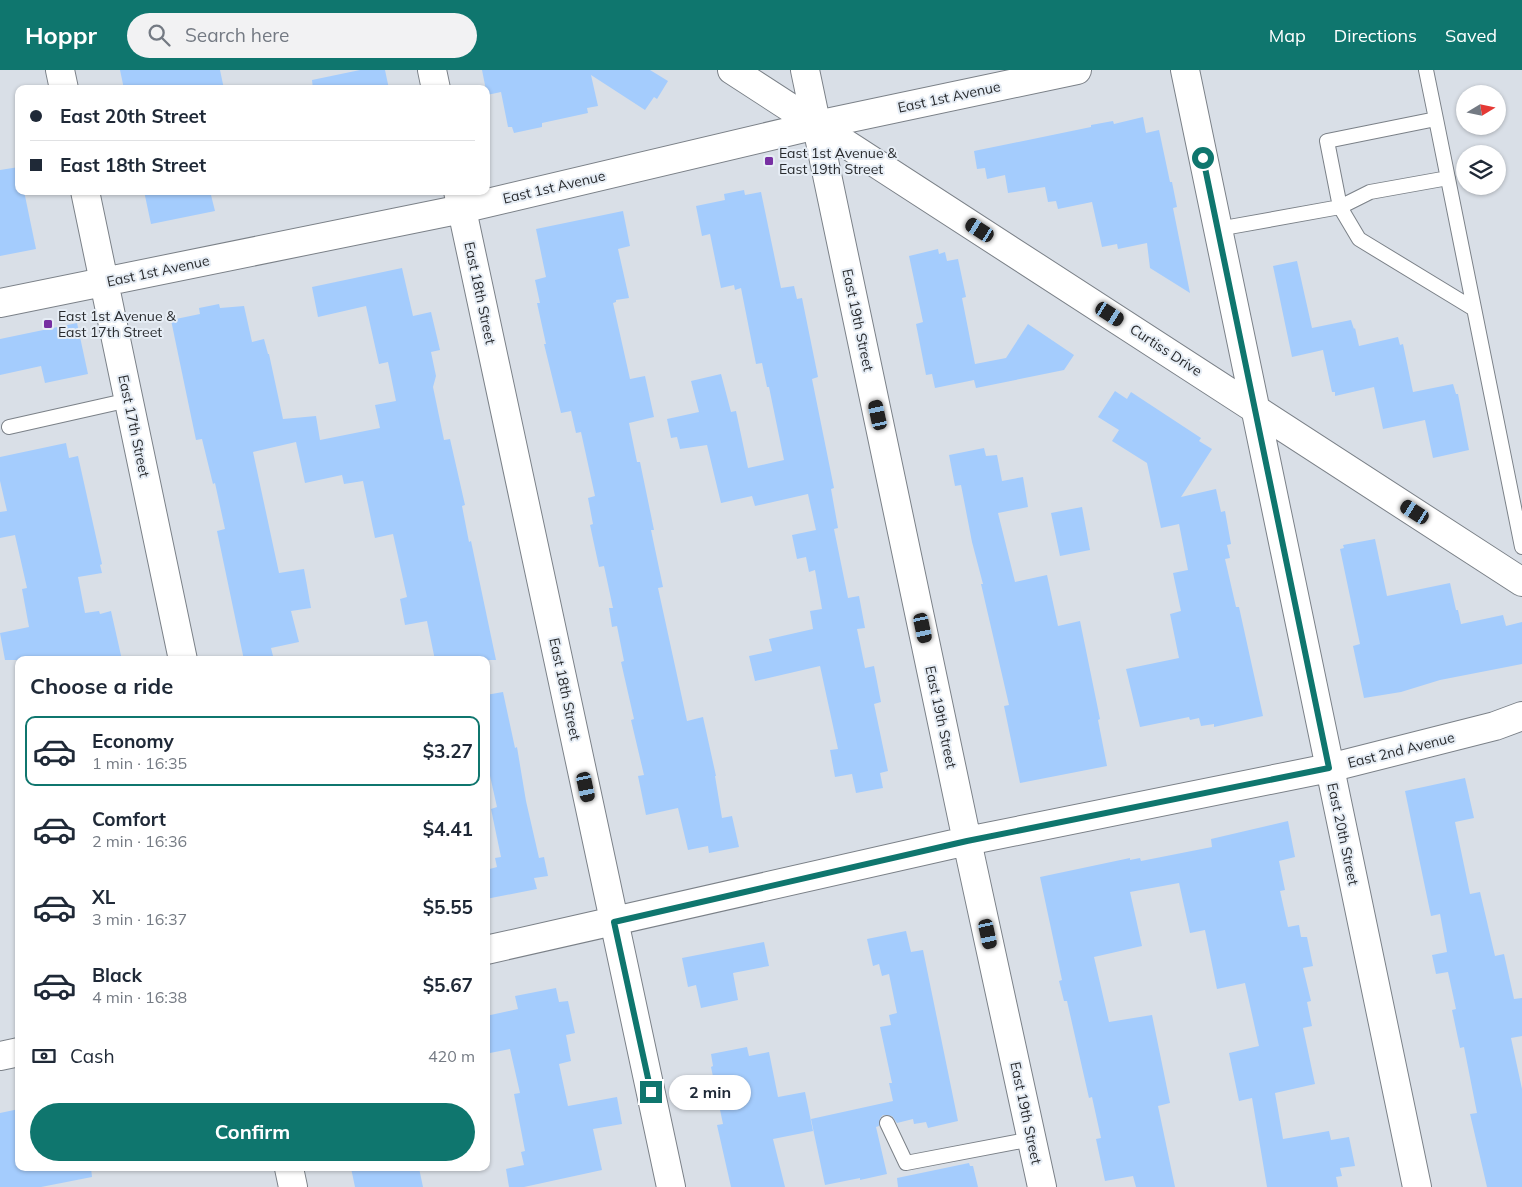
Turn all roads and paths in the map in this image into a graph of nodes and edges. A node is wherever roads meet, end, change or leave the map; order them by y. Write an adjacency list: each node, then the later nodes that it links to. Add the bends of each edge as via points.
1 (60, 70): 8 (street)
2 (432, 70): 9 (street)
3 (732, 70): 11 (street, Curtiss Drive)
4 (806, 70): 11 (street, East 19th Street)
5 (1077, 70): 11 (street, East 1st Avenue)
6 (1185, 70): 18 (street, East 20th Street)
7 (1426, 70): 10 (lane)
8 (63, 85)
9 (435, 85)
10 (1436, 119): 12 (lane); 17 (lane, via 1327,141)
11 (817, 124): 13 (street, East 1st Avenue); 23 (street, Curtiss Drive); 31 (street, East 19th Street)
12 (1448, 178): 17 (lane, via 1370,192); 21 (lane)
13 (490, 194)
14 (86, 195): 19 (street, East 17th Street)
15 (483, 195): 16 (street, East 1st Avenue)
16 (460, 200): 19 (street, East 1st Avenue); 32 (street, East 18th Street)
17 (1340, 207): 18 (lane); 21 (lane, via 1358,239)
18 (1218, 229): 23 (street, East 20th Street)
19 (104, 282): 20 (street, East 1st Avenue); 22 (street, East 17th Street)
20 (0, 303)
21 (1474, 309): 25 (lane)
22 (129, 400): 24 (lane); 26 (street, East 17th Street)
23 (1256, 408): 25 (street, Curtiss Drive); 30 (street, East 20th Street)
24 (9, 426)
25 (1518, 562)
26 (182, 656)
27 (1522, 716): 28 (street, East 2nd Avenue)
28 (1495, 726): 29 (street, East 2nd Avenue); 30 (street, East 2nd Avenue)
29 (1522, 726)
30 (1329, 768): 31 (street, East 2nd Avenue); 42 (street, East 20th Street)
31 (967, 841): 32 (street, East 2nd Avenue); 37 (street, East 19th Street)
32 (614, 922): 33 (street, East 2nd Avenue); 40 (street, East 18th Street)
33 (490, 949)
34 (15, 1053): 35 (street)
35 (0, 1056)
36 (887, 1124): 37 (lane, via 906,1163)
37 (1032, 1139): 41 (street, East 19th Street)
38 (290, 1171): 39 (street)
39 (293, 1187)
40 (671, 1187)
41 (1042, 1187)
42 (1417, 1187)

